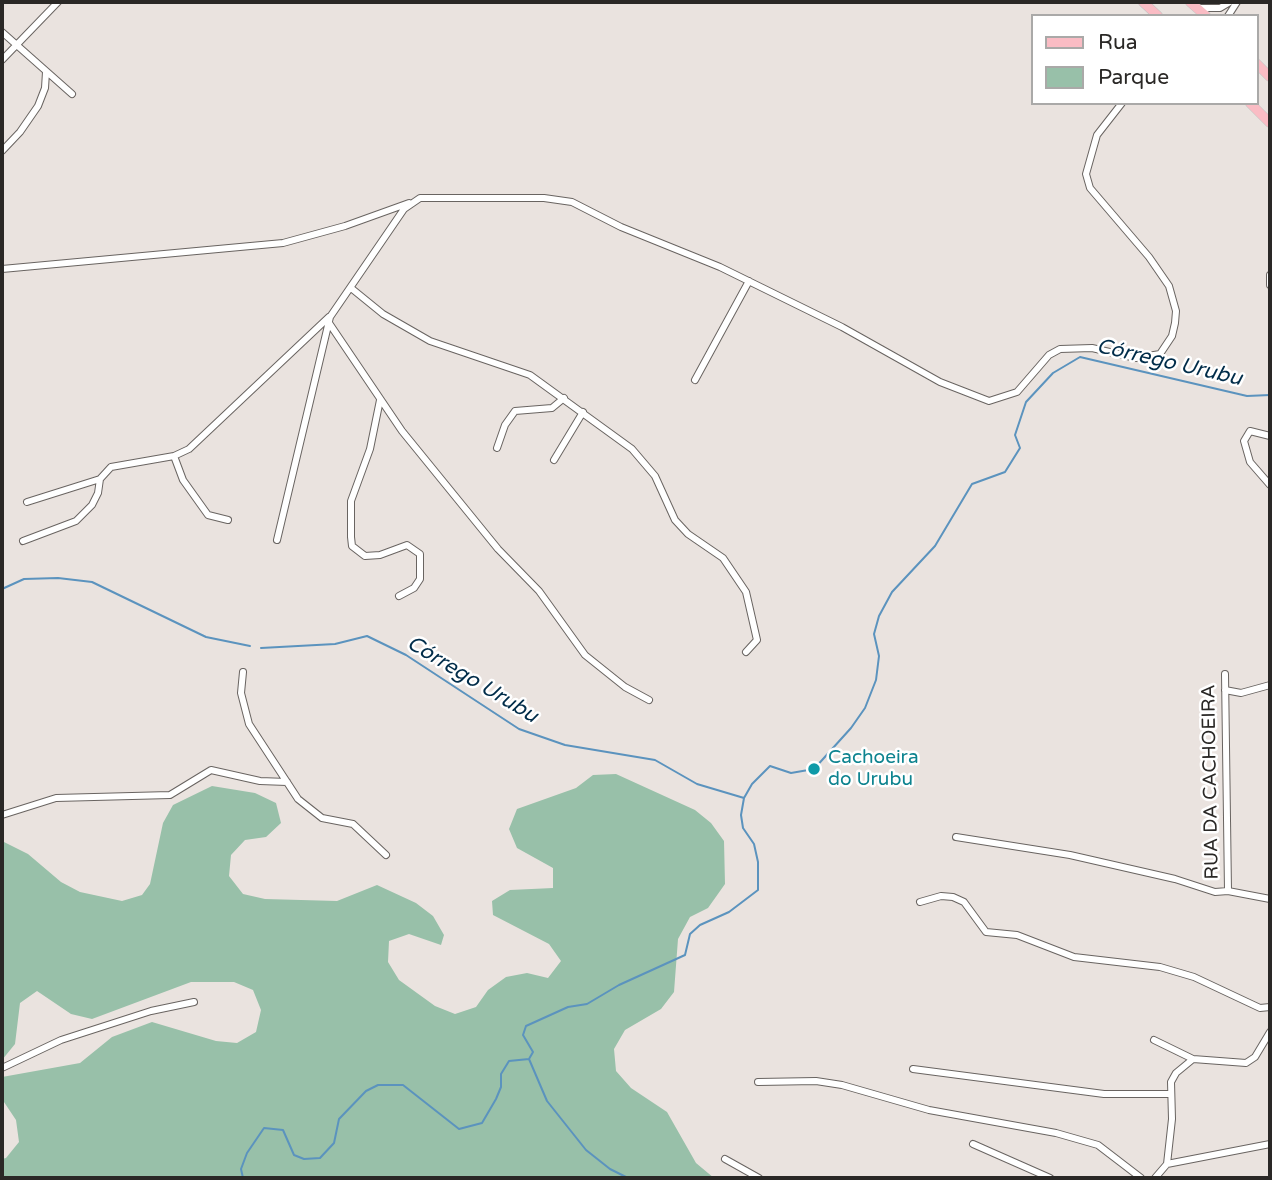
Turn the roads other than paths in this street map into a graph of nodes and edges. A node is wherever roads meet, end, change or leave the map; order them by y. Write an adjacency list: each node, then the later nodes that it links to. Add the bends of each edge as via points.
1 (58, 2): 7 (street)
2 (1143, 2): 5 (main road)
3 (1230, 2): 4 (street, via 1220,8)
4 (1194, 5)
5 (1156, 14)
6 (2, 32): 7 (street)
7 (16, 45): 8 (street); 9 (street)
8 (2, 60)
9 (46, 72): 10 (street); 14 (street, via 38,106)
10 (72, 94)
11 (1120, 105): 18 (street, via 1097,135 1086,174 1090,188 1169,286 1175,323 1160,354 1146,358 1092,348 1060,349 1049,355 1017,392 989,401 940,382 867,339)
12 (1252, 105): 13 (main road)
13 (1270, 123)
14 (2, 151)
15 (409, 202): 16 (street, via 284,243); 18 (street, via 456,196 572,202); 20 (street)
16 (2, 270)
17 (1270, 275): 19 (street)
18 (749, 281): 22 (street)
19 (1270, 285)
20 (351, 288): 21 (street); 23 (street, via 383,314 430,341 510,366)
21 (329, 320): 24 (street); 28 (street, via 200,441); 34 (street)
22 (695, 380)
23 (564, 398): 25 (street); 27 (street, via 552,408 514,411)
24 (380, 400): 36 (street, via 370,449 351,501 351,537 352,546 365,556 407,545 420,554 419,579 414,588); 42 (street, via 498,549 540,591 585,655)
25 (583, 412): 29 (street); 37 (street, via 643,459 683,529 713,548 733,570 746,592 757,640)
26 (1270, 436): 31 (street, via 1250,432 1244,441 1250,462)
27 (497, 448)
28 (174, 456): 30 (street, via 111,467); 33 (street, via 183,480 208,515)
29 (554, 460)
30 (100, 479): 32 (street); 35 (street, via 92,505 76,521)
31 (1270, 485)
32 (27, 502)
33 (228, 520)
34 (277, 540)
35 (23, 541)
36 (399, 596)
37 (746, 652)
38 (243, 672): 43 (street, via 241,693 250,724)
39 (1225, 674): 41 (street, RUA DA CACHOEIRA)
40 (1270, 685): 41 (street, via 1241,693)
41 (1225, 690): 47 (street, RUA DA CACHOEIRA)
42 (649, 700)
43 (287, 782): 44 (street, via 211,770 170,795 56,798); 46 (street, via 316,814 353,824)
44 (2, 815)
45 (956, 837): 47 (street, via 1070,855 1215,892)
46 (386, 855)
47 (1228, 891): 48 (street)
48 (1270, 900)
49 (920, 902): 51 (street, via 953,897 964,902 986,932 1017,935 1074,957 1160,967)
50 (194, 1002): 55 (street, via 61,1040)
51 (1270, 1007)
52 (1270, 1032): 54 (street, via 1246,1063)
53 (1154, 1040): 54 (street)
54 (1193, 1059): 58 (street, via 1173,1077)
55 (2, 1068)
56 (913, 1069): 58 (street, via 1116,1095)
57 (758, 1082): 65 (street, via 842,1084 929,1110 1056,1133 1098,1145)
58 (1170, 1094): 62 (street)
59 (974, 1144): 64 (street)
60 (1270, 1144): 62 (street)
61 (725, 1160): 63 (street)
62 (1167, 1164): 66 (street)
63 (759, 1178)
64 (1050, 1178)
65 (1141, 1178)
66 (1155, 1178)

